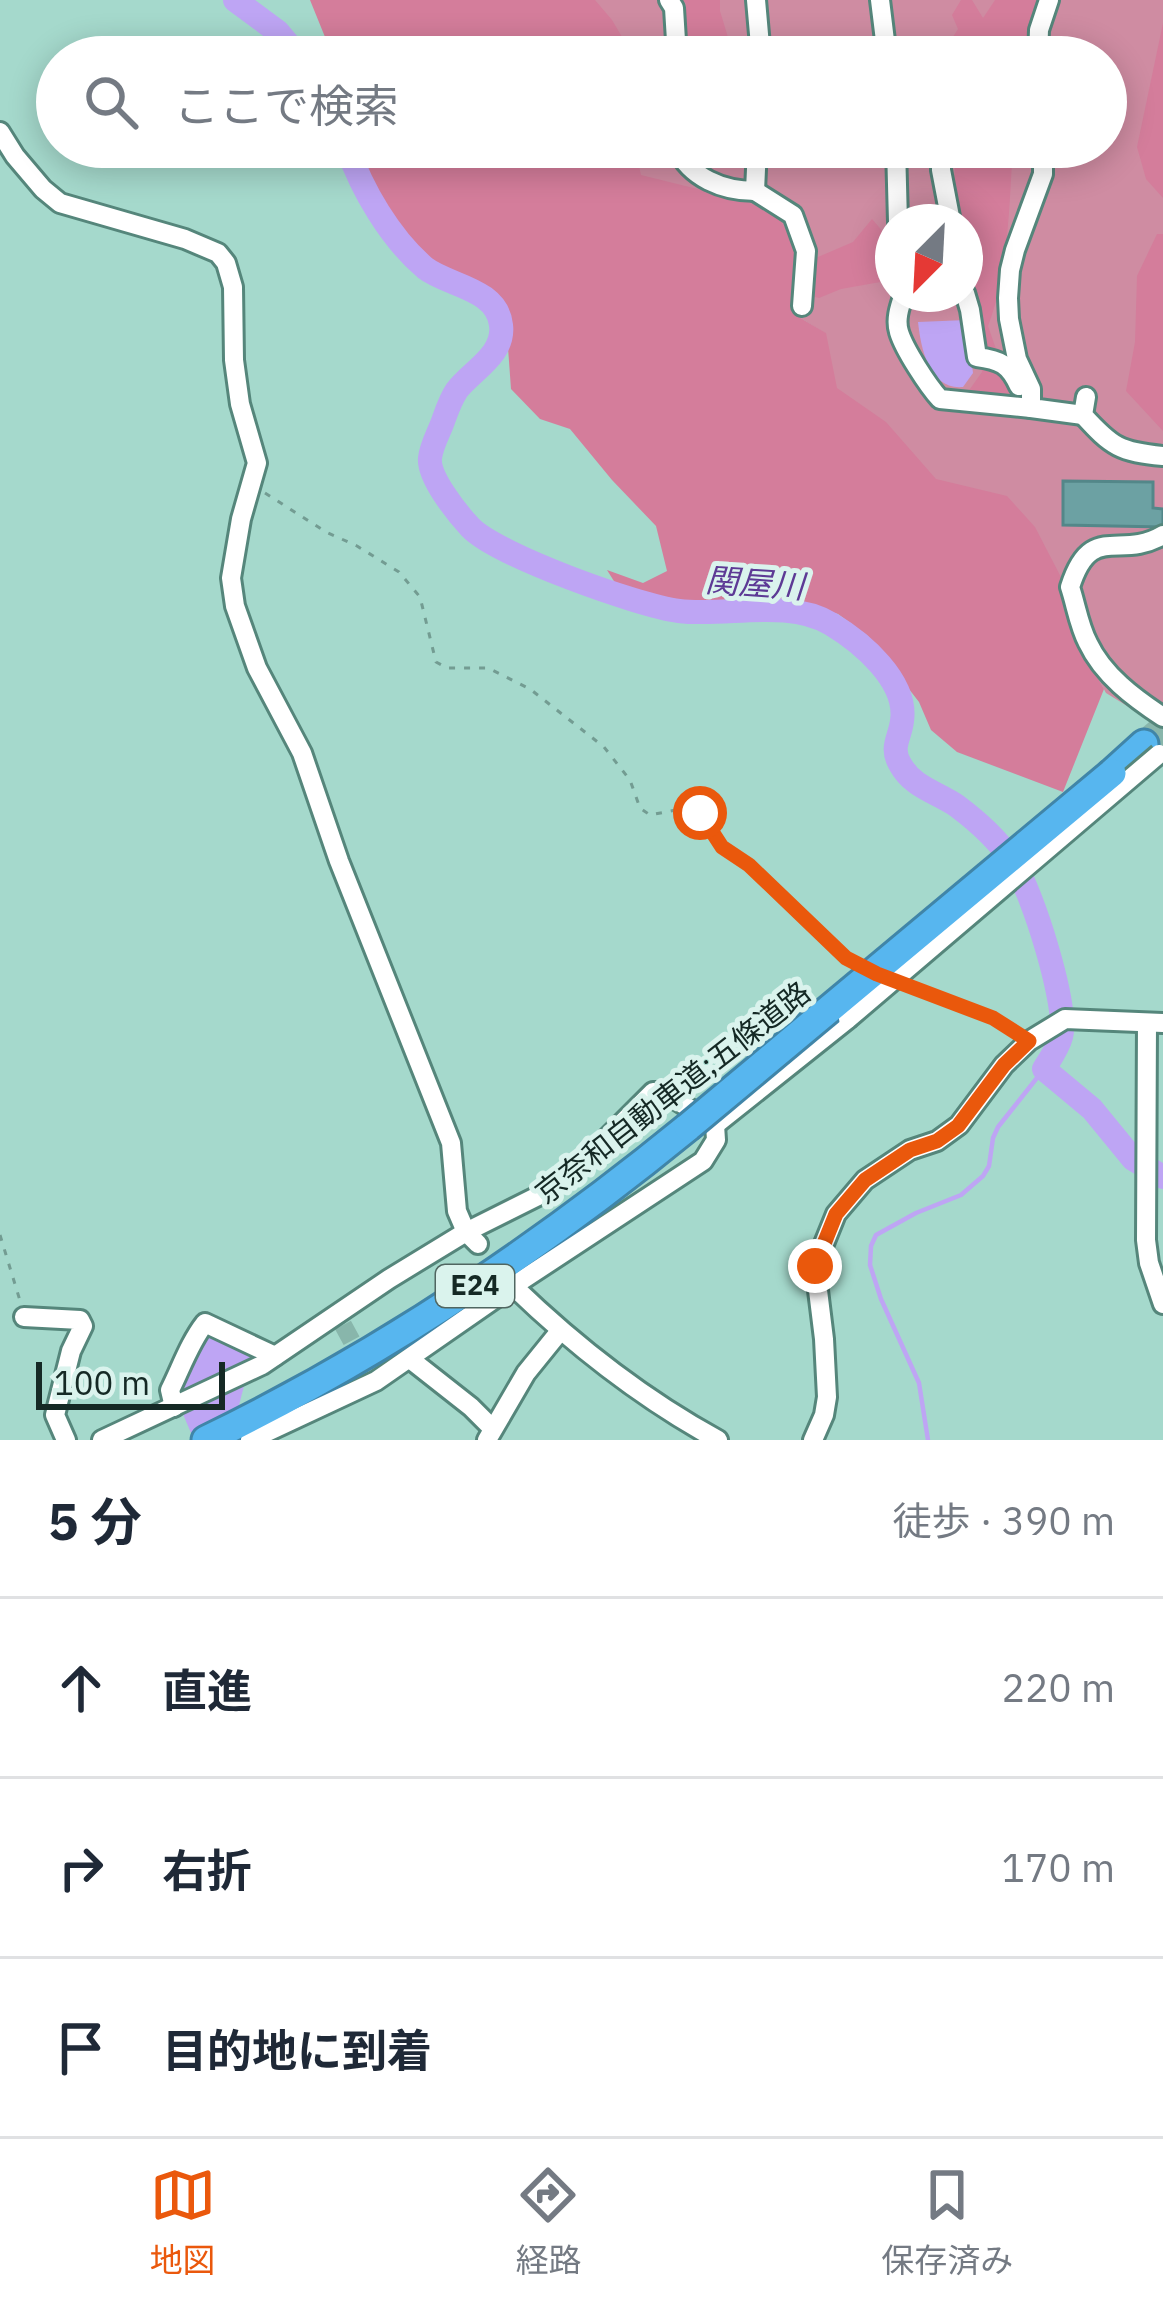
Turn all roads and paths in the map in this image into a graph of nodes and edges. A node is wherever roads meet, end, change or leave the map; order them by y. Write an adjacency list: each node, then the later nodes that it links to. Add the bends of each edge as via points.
1 (669, 0): 5 (street)
2 (756, 0): 6 (street)
3 (880, 0): 7 (street)
4 (1049, 0): 8 (street)
5 (676, 36)
6 (759, 36)
7 (884, 36)
8 (1039, 36)
9 (0, 132): 23 (street, via 60,203 185,238 226,263 240,404 256,463)
10 (688, 168): 15 (street)
11 (756, 168): 15 (street)
12 (897, 168): 16 (street)
13 (941, 168): 17 (street)
14 (1043, 168): 21 (street, via 1008,298)
15 (755, 191): 18 (street, via 793,214 806,251)
16 (898, 204)
17 (948, 204)
18 (802, 306)
19 (899, 312): 21 (street, via 899,332 940,399)
20 (970, 312): 21 (street, via 976,357 1011,369)
21 (1031, 403): 22 (street, via 1085,406 1105,439 1129,453)
22 (1163, 455)
23 (252, 484): 27 (path, via 400,572 419,597 436,662 488,668 530,689 604,747 640,808 650,815 700,813 722,847); 33 (street, via 231,578 236,606 257,668 302,753 452,1143 457,1211)
24 (1163, 536): 25 (street, via 1139,546 1094,547 1070,587 1097,658)
25 (1163, 717)
26 (1155, 749): 31 (street, bridge, via 848,1019); 31 (highway, 京奈和自動車道;五條道路 / E24, bridge, via 1112,773)
27 (862, 966)
28 (899, 982): 30 (path, via 993,1018)
29 (1155, 1023): 30 (street, via 1065,1019); 35 (street, via 1146,1193 1149,1263)
30 (1029, 1041): 47 (street, via 958,1126 865,1180 836,1214 815,1266 827,1397)
31 (702, 1126): 33 (street, via 664,1091 653,1092 586,1159); 34 (street, via 716,1140 703,1161); 41 (highway, 京奈和自動車道;五條道路 / E24, via 462,1294)
32 (0, 1235): 36 (path)
33 (472, 1238): 39 (street)
34 (513, 1286): 37 (street); 38 (street)
35 (1163, 1304)
36 (24, 1317): 43 (street, via 83,1326 55,1415)
37 (560, 1331): 42 (street); 46 (street)
38 (410, 1359): 41 (street); 42 (street, via 471,1407)
39 (268, 1360): 40 (street); 40 (street, via 205,1323 170,1390)
40 (174, 1407): 44 (street)
41 (248, 1430): 45 (highway, 京奈和自動車道;五條道路 / E24)
42 (490, 1434)
43 (66, 1440)
44 (102, 1440)
45 (206, 1440)
46 (718, 1440)
47 (813, 1440)

